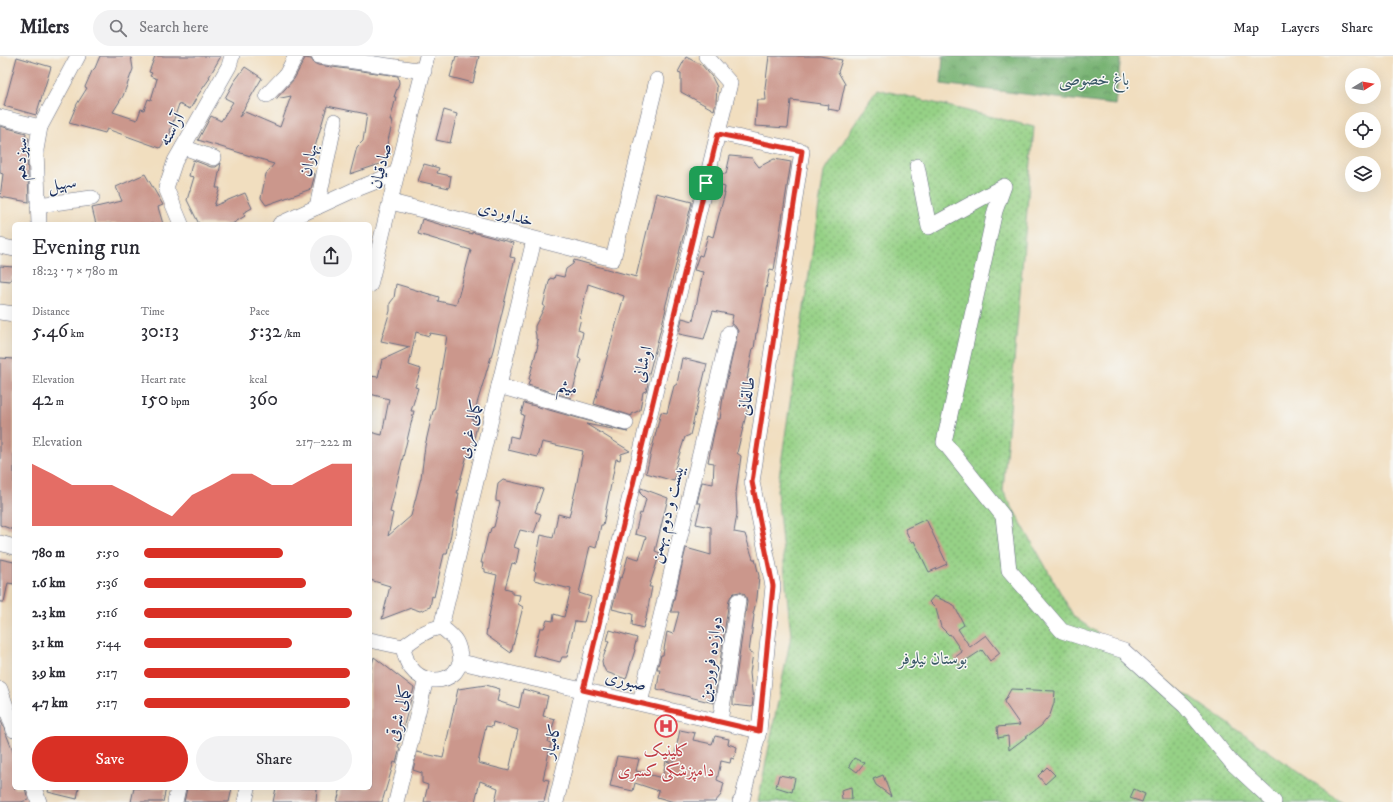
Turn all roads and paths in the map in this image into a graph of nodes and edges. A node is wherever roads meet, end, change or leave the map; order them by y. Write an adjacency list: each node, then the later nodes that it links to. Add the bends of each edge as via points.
1 (78, 56): 12 (street, سیزدهم)
2 (232, 56): 14 (street, آراسته, via 229,66)
3 (296, 56): 9 (street, via 286,75)
4 (319, 56): 7 (street)
5 (427, 56): 7 (street, صادقیان)
6 (706, 56): 13 (street, اوشانی, via 730,84)
7 (424, 72): 17 (street, صادقیان)
8 (657, 80): 25 (street, خداوردی, via 613,259)
9 (267, 94)
10 (0, 117): 12 (street)
11 (335, 121): 21 (street, بهاران)
12 (40, 127): 20 (street, سیزدهم, via 36,150)
13 (718, 134): 43 (street, اوشانی); 47 (street, طالقانی, via 802,151 752,482 773,586)
14 (183, 146): 15 (street); 23 (street, آراسته, via 166,188)
15 (214, 158)
16 (917, 166): 57 (street, via 929,227 1004,186 995,211 944,442 1003,516 1009,570 1062,631 1124,651 1185,706 1232,763)
17 (397, 173): 19 (street, صادقیان); 21 (street)
18 (92, 198): 20 (street, سهیل)
19 (391, 202): 25 (street, خداوردی); 28 (street, صادقیان)
20 (38, 205): 22 (street, سیزدهم)
21 (317, 207): 24 (street)
22 (39, 222)
23 (180, 222)
24 (284, 222)
25 (534, 240): 32 (street, کمالی غربی)
26 (0, 246): 27 (street)
27 (12, 249)
28 (372, 277)
29 (0, 312): 30 (street)
30 (12, 314)
31 (729, 333): 44 (street, بیست و دوم بهمن)
32 (499, 386): 33 (street, میثم); 37 (street, کمالی غربی)
33 (626, 423)
34 (0, 543): 35 (street)
35 (12, 546)
36 (738, 601): 45 (street, دوازده فروردین)
37 (441, 627): 39 (street, via 429,629); 40 (street, via 458,643)
38 (372, 640): 39 (street)
39 (403, 648): 41 (street, via 412,670)
40 (461, 662): 41 (street, via 446,678); 43 (street, صبوری)
41 (426, 679): 54 (street, کمالی شرقی)
42 (0, 689): 46 (street)
43 (583, 690): 44 (street, صبوری); 55 (street, کامیار)
44 (640, 703): 45 (street, صبوری)
45 (720, 722): 47 (street, صبوری)
46 (12, 724)
47 (759, 731): 56 (street)
48 (35, 790): 51 (street)
49 (178, 790): 52 (street)
50 (248, 790): 53 (street)
51 (39, 802)
52 (175, 802)
53 (245, 802)
54 (396, 802)
55 (556, 802)
56 (740, 802)
57 (1274, 802)

